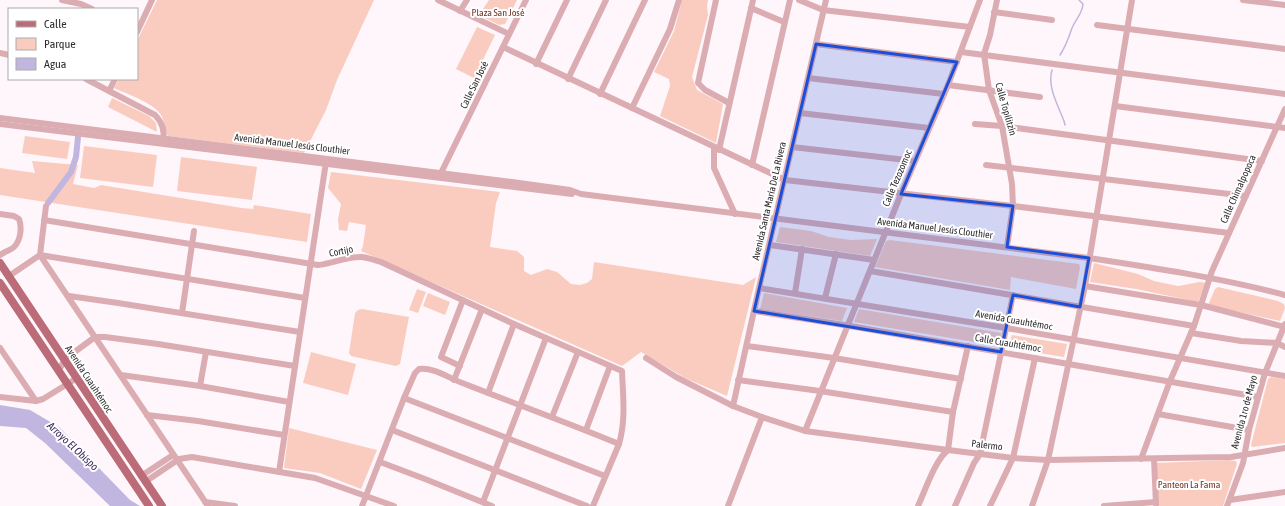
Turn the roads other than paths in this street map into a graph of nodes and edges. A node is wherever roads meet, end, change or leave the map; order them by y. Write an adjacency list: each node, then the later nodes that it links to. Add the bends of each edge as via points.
1 (62, 0): 20 (street)
2 (152, 0): 30 (street)
3 (438, 0): 23 (street)
4 (468, 0): 23 (street)
5 (526, 0): 31 (street, Calle San José)
6 (567, 0): 38 (street)
7 (606, 0): 41 (street)
8 (645, 0): 47 (street)
9 (679, 0): 53 (street, via 670,29)
10 (716, 0): 51 (street, via 698,83 705,90)
11 (753, 0): 21 (street)
12 (790, 0): 26 (street)
13 (799, 0): 22 (street)
14 (826, 0): 22 (street, Avenida Santa María De La Rivera)
15 (980, 0): 28 (street, Calle Tezozomoc)
16 (997, 0): 24 (street, Calle Topilitzin)
17 (1132, 0): 29 (street)
18 (1243, 0): 19 (street)
19 (1285, 5)
20 (90, 8)
21 (751, 8): 26 (street); 51 (street)
22 (823, 10): 28 (street); 32 (street, Avenida Santa María De La Rivera)
23 (460, 11): 31 (street)
24 (994, 12): 25 (street); 36 (street, Calle Topilitzin)
25 (1052, 20)
26 (784, 22): 70 (street)
27 (1097, 25): 29 (street)
28 (970, 27): 35 (street, Calle Tezozomoc)
29 (1127, 29): 34 (street); 39 (street)
30 (138, 30)
31 (509, 34): 33 (street, Calle San José)
32 (816, 44): 37 (street); 40 (street, Avenida Santa María De La Rivera)
33 (503, 48): 38 (street); 73 (street, Calle San José)
34 (1285, 49)
35 (961, 52): 36 (street); 37 (street, Calle Tezozomoc)
36 (984, 54): 39 (street); 45 (street, Calle Topilitzin)
37 (957, 62): 44 (street, Calle Tezozomoc)
38 (536, 64): 41 (street)
39 (1120, 72): 49 (street); 52 (street)
40 (808, 78): 48 (street); 55 (street, Avenida Santa María De La Rivera)
41 (568, 79): 47 (street)
42 (88, 80): 46 (street)
43 (114, 80): 46 (street)
44 (948, 85): 45 (street); 48 (street, Calle Tezozomoc)
45 (989, 90): 50 (street); 59 (street, Calle Topilitzin)
46 (109, 91): 63 (street, via 155,115 161,122)
47 (600, 94): 53 (street)
48 (944, 94): 61 (street, Calle Tezozomoc)
49 (1285, 94)
50 (1040, 97)
51 (729, 103): 66 (street)
52 (1115, 106): 60 (street); 64 (street)
53 (632, 108): 66 (street)
54 (1285, 109): 60 (street, Calle Chimalpopoca)
55 (800, 113): 61 (street); 65 (street, Avenida Santa María De La Rivera)
56 (0, 118): 63 (street, Avenida Manuel Jesús Clouthier)
57 (0, 124): 63 (street, Avenida Manuel Jesús Clouthier)
58 (975, 124): 59 (street)
59 (1002, 126): 64 (street); 72 (street, Calle Topilitzin)
60 (1277, 126): 62 (street); 68 (street, Calle Chimalpopoca)
61 (929, 128): 67 (street, Calle Tezozomoc)
62 (1285, 128)
63 (164, 141): 69 (street, Avenida Manuel Jesús Clouthier)
64 (1109, 141): 68 (street); 74 (street)
65 (792, 147): 67 (street); 75 (street, Avenida Santa María De La Rivera)
66 (716, 149): 70 (street); 81 (street, via 714,168)
67 (915, 161): 76 (street, Calle Tezozomoc)
68 (1262, 161): 77 (street, Calle Chimalpopoca)
69 (326, 162): 73 (street, Avenida Manuel Jesús Clouthier); 98 (street)
70 (752, 164): 75 (street)
71 (986, 165): 72 (street)
72 (1010, 168): 74 (street); 79 (street, Calle Topilitzin)
73 (440, 176): 81 (street, Avenida Manuel Jesús Clouthier)
74 (1103, 179): 77 (street); 82 (street)
75 (785, 180): 76 (street); 83 (street, Avenida Santa María De La Rivera)
76 (901, 194): 79 (street); 86 (street, Calle Tezozomoc)
77 (1246, 196): 87 (street, Calle Chimalpopoca)
78 (46, 206): 84 (street)
79 (1013, 206): 82 (street); 90 (street, Calle Topilitzin)
80 (0, 214): 93 (street, via 14,216 21,224 17,243)
81 (735, 214): 83 (street, Avenida Manuel Jesús Clouthier)
82 (1096, 217): 87 (street); 95 (street)
83 (776, 219): 86 (street, Avenida Manuel Jesús Clouthier); 89 (street, Avenida Santa María De La Rivera)
84 (44, 220): 88 (street, Cortijo); 94 (street)
85 (194, 231): 88 (street)
86 (886, 232): 90 (street, Avenida Manuel Jesús Clouthier); 96 (street, Calle Tezozomoc)
87 (1229, 233): 101 (street, Calle Chimalpopoca)
88 (192, 243): 98 (street, Cortijo); 102 (street)
89 (770, 244): 91 (street); 105 (street, Avenida Santa María De La Rivera)
90 (1007, 248): 95 (street, Avenida Manuel Jesús Clouthier)
91 (802, 249): 92 (street); 106 (street)
92 (836, 254): 96 (street); 111 (street)
93 (0, 255)
94 (40, 255): 100 (street); 102 (street); 109 (street)
95 (1089, 258): 101 (street, Avenida Manuel Jesús Clouthier); 104 (street)
96 (874, 260): 99 (street, Calle Tezozomoc)
97 (0, 263): 100 (main road, Avenida Cuauhtémoc)
98 (310, 264): 110 (street); 112 (street, Cortijo, via 325,264 362,257 381,262)
99 (870, 271): 107 (street); 113 (street, Calle Tezozomoc)
100 (9, 276): 141 (main road, Avenida Cuauhtémoc)
101 (1210, 278): 108 (street, Avenida Manuel Jesús Clouthier); 114 (street, Calle Chimalpopoca)
102 (187, 279): 110 (street); 118 (street)
103 (0, 283): 146 (main road, Avenida Cuauhtémoc)
104 (1085, 286): 114 (street); 115 (street)
105 (759, 288): 106 (street, Avenida Cuauhtémoc); 117 (street, Avenida Santa María De La Rivera)
106 (794, 293): 111 (street, Avenida Cuauhtémoc)
107 (1013, 295): 115 (street); 123 (street)
108 (1285, 295)
109 (69, 296): 118 (street); 126 (street)
110 (305, 298): 124 (street)
111 (825, 298): 113 (street, Avenida Cuauhtémoc)
112 (463, 300): 116 (street, Cortijo); 144 (street, via 441,357)
113 (856, 304): 120 (street, Calle Tezozomoc); 123 (street, Avenida Cuauhtémoc)
114 (1201, 305): 121 (street, Calle Chimalpopoca); 122 (street)
115 (1080, 307): 121 (street); 128 (street)
116 (482, 309): 119 (street, Cortijo); 144 (street)
117 (754, 311): 120 (street, Calle Cuauhtémoc); 130 (street, Avenida Santa María De La Rivera)
118 (182, 313): 124 (street)
119 (514, 324): 127 (street, Cortijo); 158 (street)
120 (847, 325): 131 (street, Calle Cuauhtémoc); 138 (street, Calle Tezozomoc)
121 (1194, 326): 125 (street, Calle Chimalpopoca)
122 (1285, 326): 129 (street, Avenida 1ro de Mayo)
123 (1006, 328): 128 (street, Avenida Cuauhtémoc); 136 (street)
124 (300, 332): 143 (street)
125 (1191, 333): 129 (street, via 1241,341); 140 (street, Calle Chimalpopoca)
126 (95, 337): 134 (street); 141 (street); 148 (street)
127 (546, 338): 135 (street, Cortijo); 164 (street)
128 (1074, 340): 140 (street, Avenida Cuauhtémoc); 142 (street)
129 (1277, 343): 132 (street); 147 (street, Avenida 1ro de Mayo)
130 (746, 346): 138 (street); 153 (street, Avenida Santa María De La Rivera)
131 (968, 346): 136 (street, Calle Cuauhtémoc); 151 (street)
132 (1285, 347)
133 (0, 348): 162 (street)
134 (206, 352): 143 (street); 156 (street)
135 (578, 352): 145 (street, Cortijo); 169 (street)
136 (1001, 352): 139 (street, Calle Cuauhtémoc); 180 (street)
137 (646, 358): 165 (street, Palermo, via 676,377)
138 (834, 358): 151 (street); 157 (street, Calle Tezozomoc)
139 (1035, 358): 142 (street, Calle Cuauhtémoc); 183 (street)
140 (1180, 359): 147 (street, Avenida Cuauhtémoc); 154 (street, Calle Chimalpopoca)
141 (65, 360): 146 (street); 150 (main road, Avenida Cuauhtémoc)
142 (1068, 364): 154 (street, Calle Cuauhtémoc); 186 (street)
143 (295, 366): 163 (street)
144 (460, 366): 152 (street)
145 (610, 366): 172 (street); 177 (street, Cortijo, via 622,372 624,410)
146 (59, 370): 155 (main road, Avenida Cuauhtémoc)
147 (1265, 373): 149 (street, Avenida Cuauhtémoc); 160 (street, Avenida 1ro de Mayo)
148 (121, 375): 156 (street); 168 (street)
149 (1285, 376)
150 (77, 378): 155 (street); 191 (main road, Avenida Cuauhtémoc)
151 (961, 379): 166 (street)
152 (454, 380): 158 (street); 161 (street, via 431,370 419,369)
153 (738, 380): 157 (street); 165 (street, Avenida Santa María De La Rivera)
154 (1170, 381): 160 (street, Calle Cuauhtémoc); 167 (street, Calle Chimalpopoca)
155 (67, 384): 162 (street); 198 (main road, Avenida Cuauhtémoc)
156 (200, 386): 163 (street)
157 (820, 391): 166 (street); 174 (street, Calle Tezozomoc)
158 (488, 393): 164 (street)
159 (0, 397): 162 (street)
160 (1258, 397): 173 (street, Avenida 1ro de Mayo)
161 (404, 398): 171 (street); 176 (street)
162 (36, 401)
163 (289, 402): 175 (street)
164 (520, 406): 169 (street); 176 (street)
165 (734, 406): 170 (street, Palermo)
166 (953, 412): 179 (street)
167 (1158, 414): 173 (street); 184 (street, Calle Chimalpopoca)
168 (147, 415): 175 (street); 182 (street)
169 (552, 417): 172 (street)
170 (762, 417): 174 (street, Palermo); 206 (street)
171 (392, 430): 187 (street); 188 (street)
172 (586, 430): 177 (street)
173 (1250, 430): 181 (street, Avenida 1ro de Mayo)
174 (805, 431): 179 (street, Palermo)
175 (284, 435): 189 (street)
176 (507, 438): 188 (street); 190 (street)
177 (619, 444): 190 (street)
178 (1285, 448): 181 (street, Palermo)
179 (948, 450): 180 (street, Palermo); 207 (street, via 938,461)
180 (980, 454): 183 (street, Palermo); 208 (street)
181 (1243, 455): 185 (street, Palermo); 194 (street, Avenida 1ro de Mayo)
182 (175, 458): 189 (street, via 192,458); 191 (street); 196 (street)
183 (1013, 458): 186 (street, Palermo); 209 (street)
184 (1141, 459): 185 (street, Palermo); 186 (street, Palermo)
185 (1154, 459): 197 (street)
186 (1048, 460): 210 (street)
187 (380, 462): 193 (street); 195 (street)
188 (495, 470): 195 (street); 204 (street)
189 (279, 472): 193 (street, via 315,478)
190 (605, 476): 205 (street)
191 (143, 479): 199 (main road, Avenida Cuauhtémoc)
192 (1285, 492): 194 (street)
193 (366, 496): 201 (street); 202 (street)
194 (1230, 500): 212 (street, Avenida 1ro de Mayo)
195 (483, 502): 203 (street)
196 (206, 504): 200 (street)
197 (1156, 504): 211 (street)
198 (148, 505): 199 (street)
199 (161, 506)
200 (235, 506)
201 (362, 506)
202 (394, 506)
203 (492, 506)
204 (587, 506)
205 (593, 506)
206 (728, 506)
207 (918, 506)
208 (954, 506)
209 (990, 506)
210 (1032, 506)
211 (1104, 506)
212 (1227, 506)

